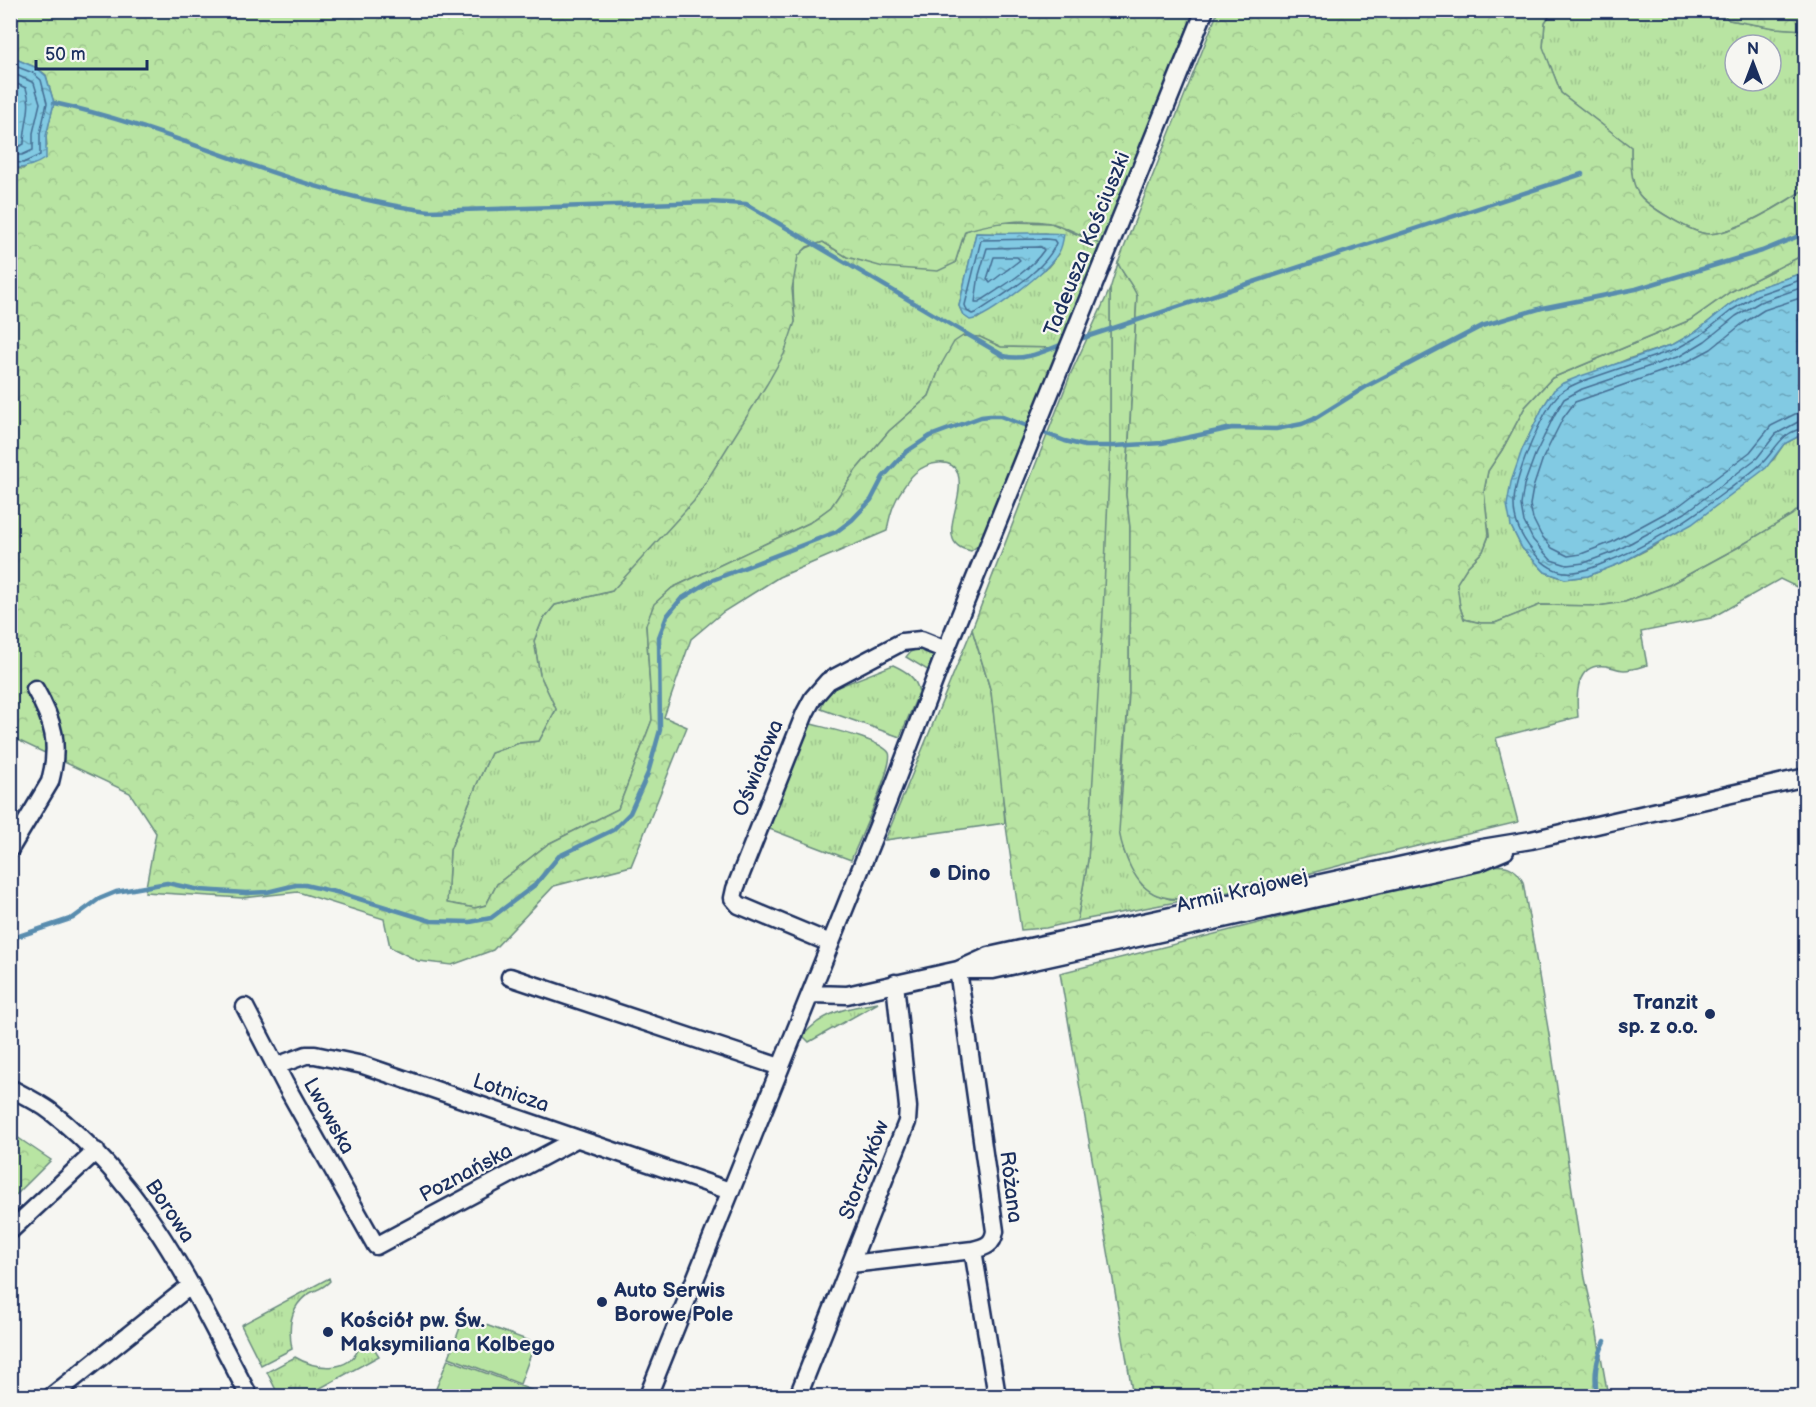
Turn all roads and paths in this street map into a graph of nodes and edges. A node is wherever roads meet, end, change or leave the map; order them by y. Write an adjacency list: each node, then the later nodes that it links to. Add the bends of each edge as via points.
1 (1205, 10): 2 (street, Tadeusza Kościuszki)
2 (946, 650): 6 (street); 6 (street, Oświatowa, via 921,640 902,642 828,681 805,713 735,889 734,898 739,905)
3 (35, 689): 5 (street, via 54,733 53,770 50,782)
4 (1806, 777): 7 (street, Armii Krajowej, via 989,956)
5 (10, 849)
6 (830, 943): 10 (street)
7 (958, 970): 9 (street, Armii Krajowej); 20 (street, Różana, via 994,1231 992,1242)
8 (510, 977): 13 (street)
9 (895, 983): 10 (street, Armii Krajowej, via 847,995); 21 (street, Storczyków, via 907,1122)
10 (811, 994): 13 (street)
11 (245, 1007): 12 (street, Lwowska)
12 (276, 1066): 15 (street, Lotnicza, via 306,1055 363,1065); 19 (street, Lwowska)
13 (780, 1067): 17 (street)
14 (10, 1088): 16 (street, Borowa, via 48,1110)
15 (576, 1139): 17 (street, Lotnicza); 19 (street, Poznańska)
16 (96, 1151): 18 (street); 22 (street, Borowa, via 163,1236)
17 (730, 1191): 25 (street)
18 (10, 1231)
19 (376, 1246)
20 (973, 1250): 21 (street); 27 (street)
21 (851, 1264): 26 (street, Storczyków)
22 (191, 1285): 23 (street); 24 (street, Borowa)
23 (52, 1396)
24 (249, 1396)
25 (648, 1396)
26 (798, 1396)
27 (998, 1396)

